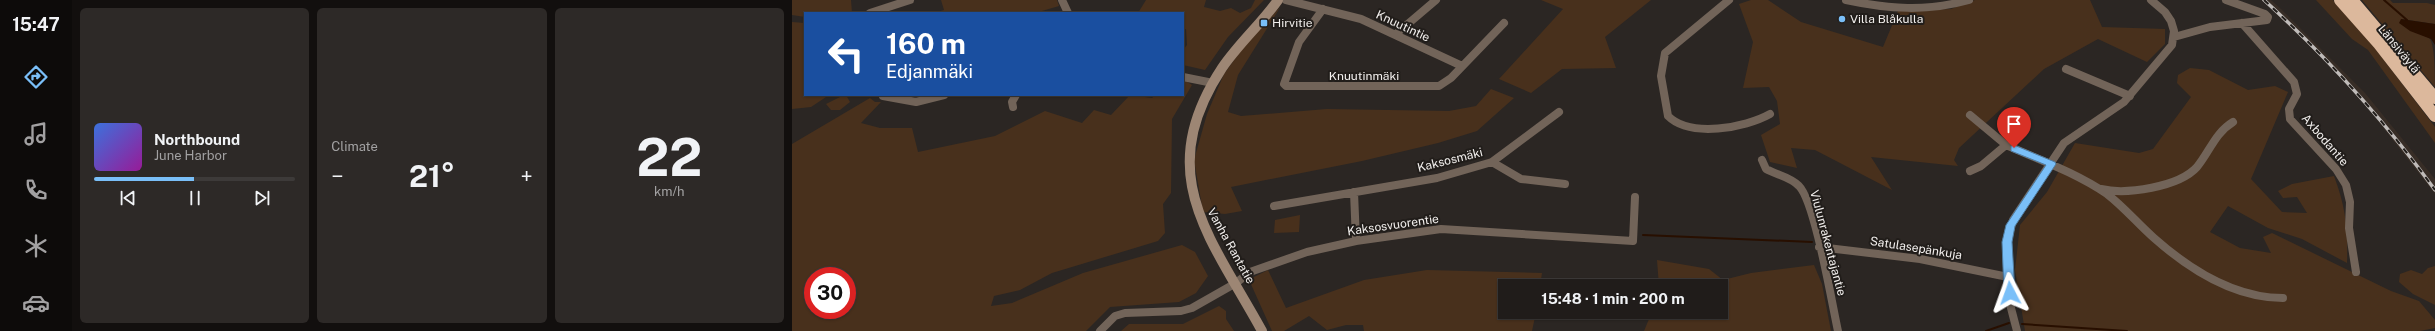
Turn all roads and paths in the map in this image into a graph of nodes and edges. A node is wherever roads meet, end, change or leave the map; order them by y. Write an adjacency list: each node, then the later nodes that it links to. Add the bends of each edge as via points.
1 (910, 0): 14 (street)
2 (1062, 0): 15 (street)
3 (1277, 0): 23 (main road, Vanha Rantatie)
4 (1286, 0): 13 (street, Knuutintie)
5 (1436, 0): 18 (street)
6 (1729, 0): 31 (street, via 1661,59 1660,71 1670,119 1683,124 1718,128 1748,124)
7 (1846, 0): 12 (street, via 1878,7 1914,10 1948,7)
8 (2151, 0): 19 (street, via 2171,21)
9 (2226, 0): 16 (street, via 2236,7 2260,12 2268,17 2267,20)
10 (2340, 0): 33 (highway, Länsiväylä)
11 (2352, 0): 28 (highway, Länsiväylä)
12 (1965, 1)
13 (1323, 9): 18 (street, Knuutintie, via 1362,19); 20 (street, Knuutinmäki, via 1299,42 1284,84 1286,86 1439,86)
14 (873, 12)
15 (1068, 12)
16 (2242, 22): 19 (street, via 2210,27); 47 (street, Axbodantie, via 2281,66 2297,89 2296,97 2288,106 2290,119 2336,169 2346,184)
17 (1504, 23): 20 (street, Knuutinmäki)
18 (1396, 34): 20 (street, Knuutintie)
19 (2174, 37): 27 (street, via 2172,45)
20 (1462, 66)
21 (2066, 69): 27 (street)
22 (1184, 77): 23 (street)
23 (1213, 83): 49 (main road, Vanha Rantatie, via 1196,117 1188,176 1194,205 1203,226)
24 (883, 96): 25 (street, via 916,102)
25 (940, 96)
26 (1015, 96): 29 (street, via 1012,102)
27 (2130, 96): 38 (street, via 2114,111 2064,143)
28 (2435, 98)
29 (1013, 107)
30 (1560, 112): 37 (street, Kaksosmäki)
31 (1770, 114)
32 (1970, 115): 35 (street)
33 (2435, 116)
34 (2233, 122): 41 (street, via 2216,135 2191,174 2176,182 2156,187 2109,191)
35 (2006, 145): 38 (street); 39 (street, via 1981,166)
36 (1762, 160): 46 (street, Viulunrakentajantie, via 1766,170 1797,182 1803,191)
37 (1492, 162): 40 (street, via 1521,179); 42 (street, Kaksosmäki, via 1437,178)
38 (2052, 164): 41 (street); 48 (street, via 2013,220 2007,242)
39 (1970, 171)
40 (1565, 184)
41 (2099, 188): 50 (street, via 2155,239 2186,262 2253,295 2268,299)
42 (1354, 192): 44 (street, Kaksosmäki); 45 (street)
43 (1635, 197): 45 (street, Kaksosvuorentie, via 1633,242 1441,229)
44 (1274, 206)
45 (1356, 241): 49 (street, Kaksosvuorentie, via 1296,255 1248,273)
46 (1819, 246): 48 (street, Satulasepänkuja, via 1920,259); 53 (street, Viulunrakentajantie)
47 (2356, 272)
48 (2008, 277): 54 (street, via 2011,308)
49 (1236, 284): 51 (street, Kaksosvuorentie, via 1192,308 1181,311 1125,313 1115,316); 52 (main road, Vanha Rantatie)
50 (2283, 298)
51 (1100, 331)
52 (1262, 331)
53 (1838, 331)
54 (2017, 331)

